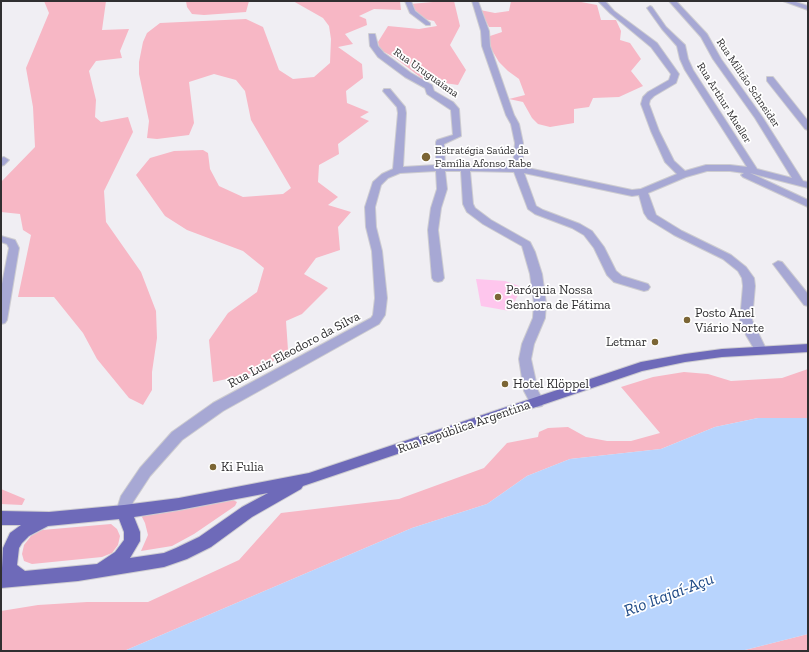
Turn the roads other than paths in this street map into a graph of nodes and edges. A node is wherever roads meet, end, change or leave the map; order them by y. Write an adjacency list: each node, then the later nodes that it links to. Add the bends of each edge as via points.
1 (408, 1): 8 (street, via 412,12)
2 (475, 1): 17 (street, via 485,31 486,46 515,124 519,143)
3 (601, 1): 19 (street, via 654,45 675,74 672,81 651,94 645,104 670,162)
4 (672, 1): 20 (street, Rua Militão Schneider, via 704,36 717,59)
5 (786, 1): 7 (street)
6 (650, 8): 18 (street, Rua Arthur Mueller, via 664,28 681,45 689,70)
7 (808, 8)
8 (428, 24)
9 (372, 36): 13 (street, Rua Uruguaiana, via 374,46 381,55 429,87 430,92 437,97 454,106 457,136 440,142)
10 (770, 78): 12 (street)
11 (387, 91): 16 (street, via 401,107 402,113)
12 (808, 127)
13 (441, 168): 14 (street, Rua Luiz Eleodoro da Silva); 16 (street, Rua Luiz Eleodoro da Silva); 25 (street, via 442,189 436,208 434,230)
14 (466, 168): 17 (street, Rua Luiz Eleodoro da Silva); 33 (street, via 468,204 471,210 526,244 530,252 540,303 526,359 527,376)
15 (737, 168): 18 (street, Rua Luiz Eleodoro da Silva); 19 (street, Rua Luiz Eleodoro da Silva, via 706,168); 22 (street)
16 (398, 170): 35 (street, Rua Luiz Eleodoro da Silva, via 376,184 370,207 381,298 379,315 375,321 218,407 177,436 145,472 126,500)
17 (518, 170): 21 (street, Rua Luiz Eleodoro da Silva, via 623,191); 26 (street, via 532,207 588,233 599,247 611,273 618,279)
18 (754, 171): 20 (street, Rua Luiz Eleodoro da Silva)
19 (683, 175): 21 (street, Rua Luiz Eleodoro da Silva)
20 (804, 184)
21 (643, 192): 32 (street, via 652,216 678,233 727,257 742,269 748,278 746,320)
22 (808, 204)
23 (1, 239): 28 (street, via 11,242 14,248)
24 (778, 264): 27 (street)
25 (438, 278)
26 (644, 287)
27 (808, 302)
28 (1, 320)
29 (808, 343): 30 (main road)
30 (785, 348): 31 (main road, Rua República Argentina); 32 (main road, Rua República Argentina)
31 (808, 348)
32 (760, 349): 33 (main road, Rua República Argentina, via 722,352 642,367)
33 (537, 402): 34 (main road, Rua República Argentina)
34 (310, 479): 35 (main road, Rua República Argentina); 38 (main road, Rua República Argentina, via 268,500 205,542 181,554 164,560)
35 (124, 512): 37 (main road, Rua República Argentina); 38 (main road, via 132,532 132,541 126,552 109,564)
36 (1, 518): 37 (main road, Rua República Argentina)
37 (49, 519): 39 (main road, via 24,531 16,538 11,548 9,568)
38 (89, 572): 39 (main road, Rua República Argentina)
39 (25, 579): 40 (main road, Rua República Argentina)
40 (1, 580)

